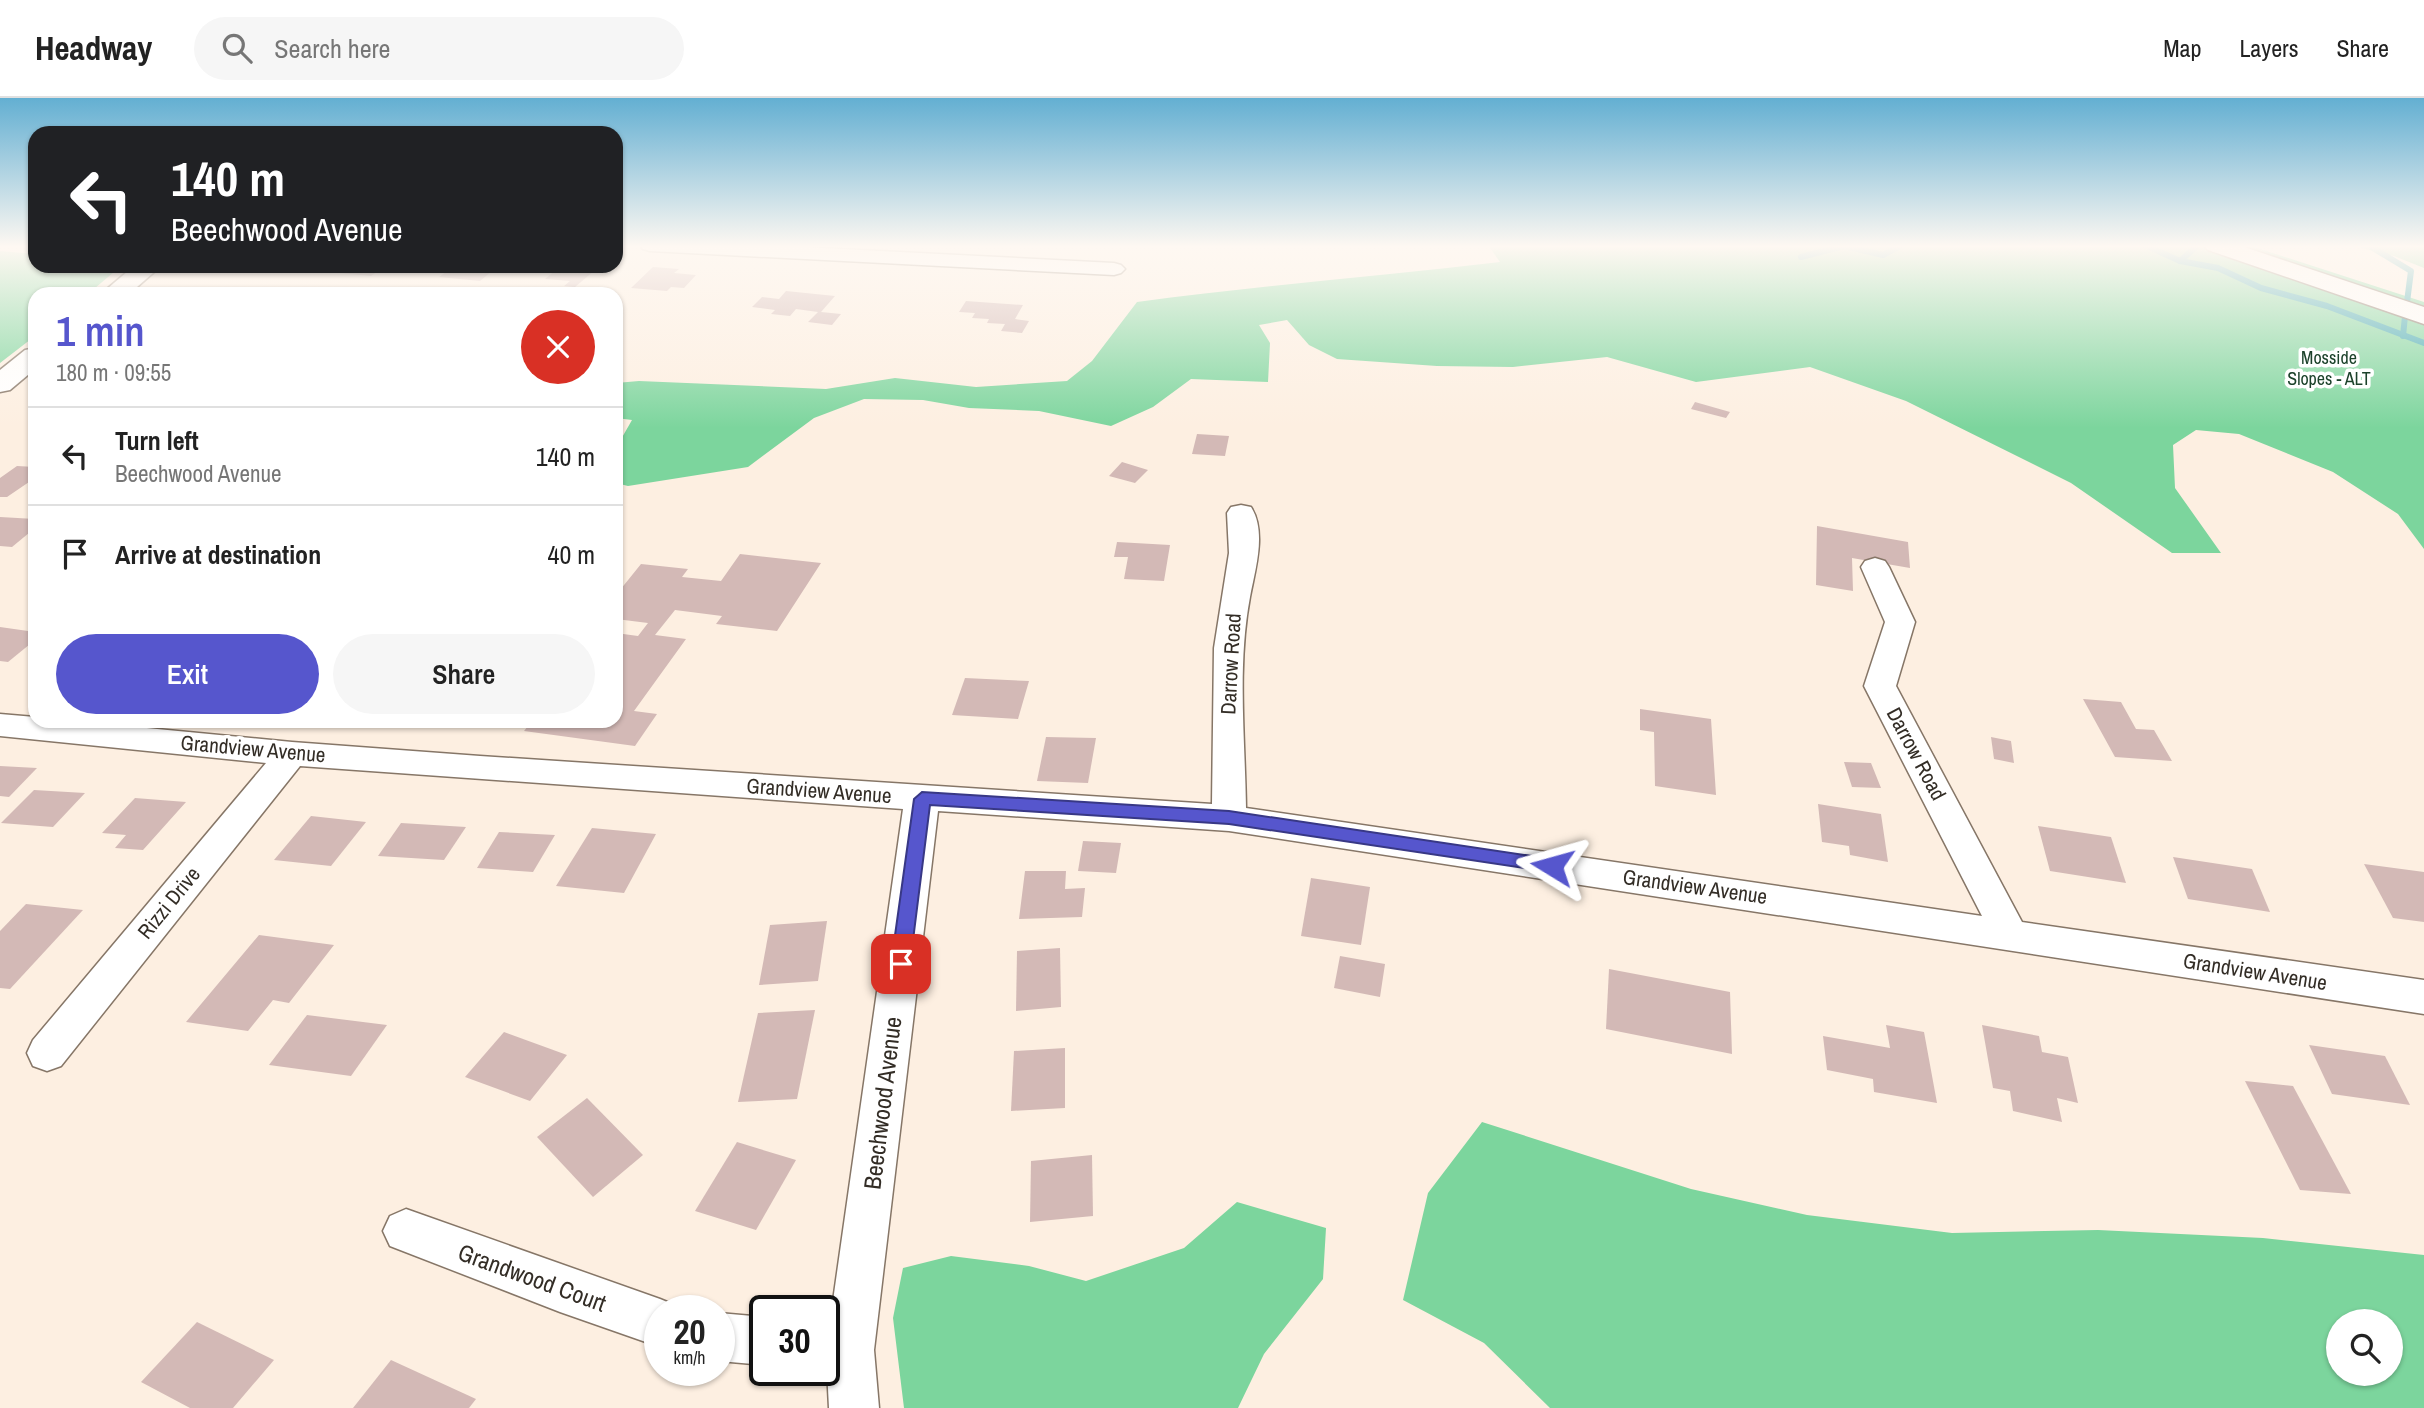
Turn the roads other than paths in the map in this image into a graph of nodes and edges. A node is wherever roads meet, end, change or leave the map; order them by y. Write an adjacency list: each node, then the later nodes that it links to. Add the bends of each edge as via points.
1 (2395, 306): 2 (main road)
2 (2424, 316)
3 (28, 362): 4 (main road)
4 (0, 384)
5 (1241, 513): 12 (street, Darrow Road, via 1245,532 1228,674)
6 (1875, 567): 13 (street, Darrow Road, via 1900,622 1880,686)
7 (0, 725): 8 (street, Grandview Avenue)
8 (28, 728)
9 (30, 728): 10 (street, Grandview Avenue)
10 (292, 754): 11 (street, Grandview Avenue); 15 (street, Rizzi Drive)
11 (922, 799): 12 (street, Grandview Avenue); 18 (street, Beechwood Avenue)
12 (1229, 818): 13 (street, Grandview Avenue)
13 (2010, 934): 14 (street, Grandview Avenue)
14 (2424, 997)
15 (47, 1053)
16 (406, 1231): 17 (street, Grandwood Court)
17 (644, 1318)
18 (840, 1330)
19 (840, 1359): 20 (street, Beechwood Avenue)
20 (854, 1408)

